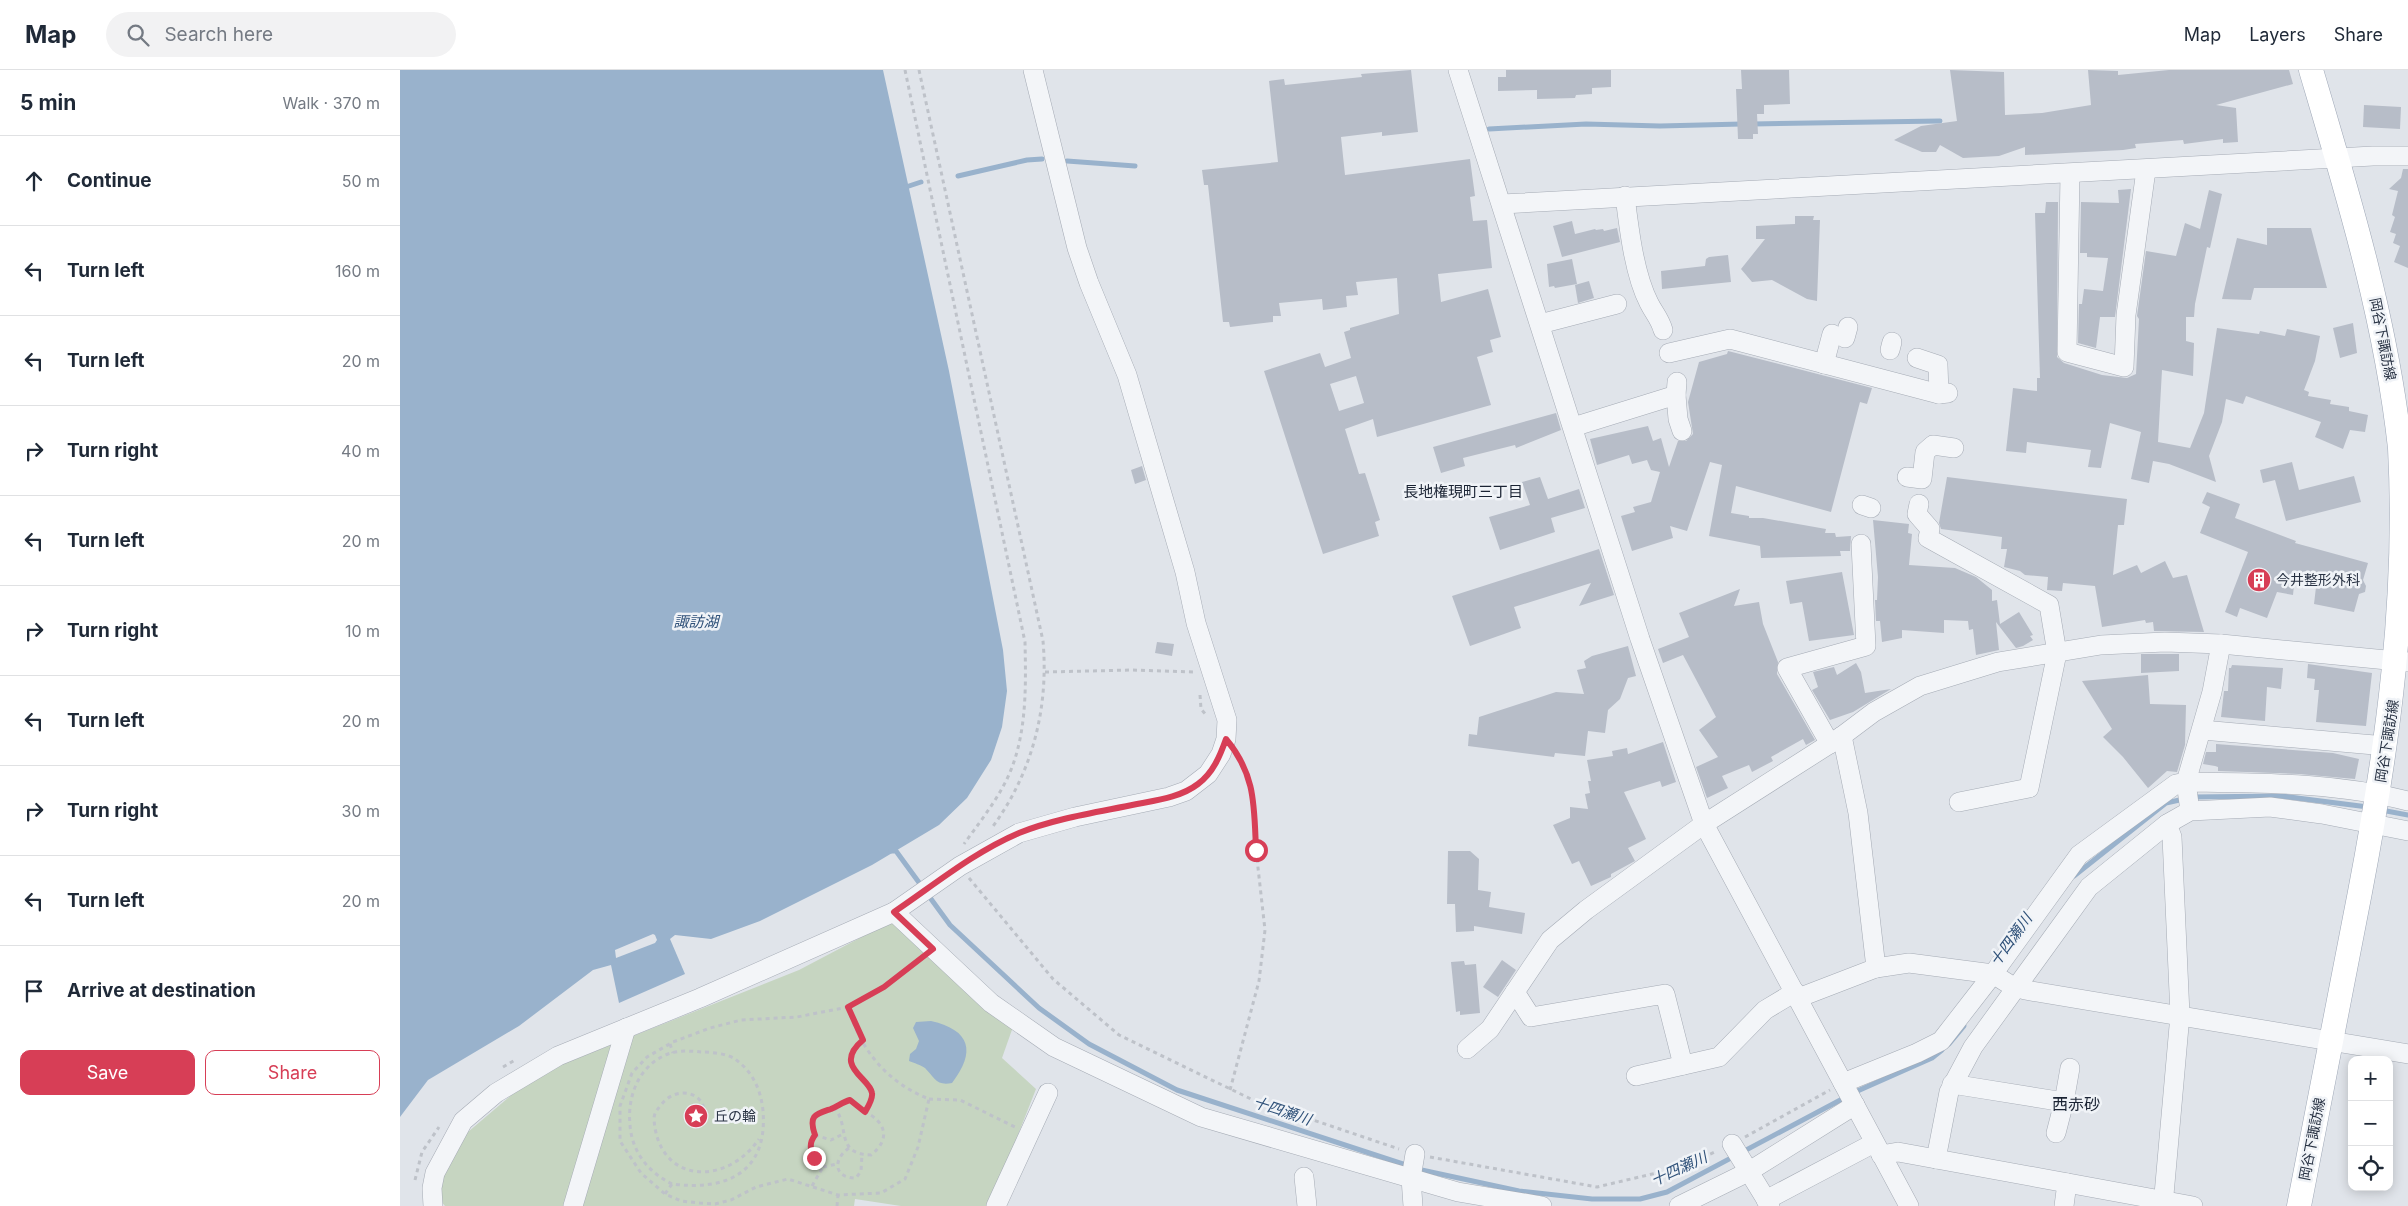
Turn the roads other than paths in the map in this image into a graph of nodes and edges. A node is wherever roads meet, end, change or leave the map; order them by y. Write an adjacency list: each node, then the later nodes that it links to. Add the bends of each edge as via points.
1 (1033, 70): 39 (street, via 1077,248 1127,375 1227,720 1226,739 1208,774 1186,791 1169,798 1019,833 955,870)
2 (1458, 70): 9 (street)
3 (2311, 70): 5 (main road, 岡谷下諏訪線)
4 (2408, 156): 5 (street)
5 (2337, 158): 6 (street); 20 (main road, 岡谷下諏訪線, via 2371,278)
6 (2146, 170): 7 (street); 7 (street, via 2126,315 2124,367 2067,352)
7 (2070, 174): 8 (street)
8 (1625, 196): 9 (street); 12 (street, via 1631,245 1648,302)
9 (1502, 204): 11 (street)
10 (1617, 304): 11 (street)
11 (1540, 324): 17 (street, via 1556,346)
12 (1665, 325)
13 (1842, 333): 16 (street)
14 (1669, 353): 16 (street, via 1730,339)
15 (1917, 358): 16 (street, via 1938,365 1943,394 1903,393)
16 (1824, 364)
17 (1573, 427): 18 (street, via 1677,388 1678,419); 34 (street, via 1640,639)
18 (1682, 431)
19 (1954, 448): 21 (street, via 1933,445 1925,452 1922,479)
20 (2404, 451): 26 (main road, 岡谷下諏訪線)
21 (1907, 478)
22 (1915, 510): 25 (street, via 1930,529 1928,538 2049,605)
23 (1861, 544): 28 (street, via 1866,646 1787,668)
24 (2221, 644): 25 (street, via 2165,642 2110,645); 26 (street); 27 (street)
25 (2057, 653): 28 (street, via 1998,662 1920,686 1874,712); 32 (street, via 2029,788)
26 (2404, 662): 29 (main road, 岡谷下諏訪線)
27 (2202, 730): 29 (street); 30 (street)
28 (1836, 740): 34 (street); 40 (street, via 1858,813)
29 (2386, 746): 33 (main road, 岡谷下諏訪線)
30 (2189, 797): 33 (street, via 2218,808 2270,808 2322,814); 33 (street, via 2290,783); 35 (street); 37 (street, via 2176,784)
31 (2408, 801): 33 (street)
32 (1959, 802)
33 (2376, 808): 36 (street); 47 (main road, 岡谷下諏訪線)
34 (1704, 824): 43 (street, via 1550,940); 44 (street)
35 (2167, 824): 38 (street); 45 (street, via 2172,837)
36 (2408, 831)
37 (2080, 857): 38 (street); 41 (street)
38 (2098, 877): 42 (street)
39 (899, 909): 46 (street); 62 (street, via 933,949 991,1003 1054,1048 1201,1117)
40 (1876, 968): 41 (street, via 1909,963); 44 (street)
41 (1994, 974): 42 (street); 53 (street, via 1941,1041)
42 (2015, 986): 45 (street); 54 (street)
43 (1515, 992): 48 (street, via 1490,1029); 50 (street, via 1531,1017 1665,994)
44 (1796, 995): 50 (street, via 1765,1010 1719,1057); 53 (street)
45 (2180, 1015): 47 (street); 67 (street)
46 (626, 1028): 68 (street, via 558,1056 496,1093 463,1121 434,1174); 69 (street)
47 (2332, 1041): 49 (street); 78 (main road, 岡谷下諏訪線)
48 (1467, 1049)
49 (2408, 1054)
50 (1683, 1065): 52 (street)
51 (2070, 1068): 56 (street)
52 (1636, 1076)
53 (1844, 1084): 57 (street)
54 (1952, 1084): 56 (street); 61 (street)
55 (1048, 1093): 70 (street)
56 (2064, 1102): 58 (street)
57 (1854, 1104): 60 (street); 63 (street)
58 (2056, 1133)
59 (1733, 1146): 63 (street)
60 (1877, 1149): 61 (street); 66 (street); 75 (street)
61 (1936, 1159): 65 (street)
62 (1413, 1166): 72 (street); 73 (street, via 1458,1192)
63 (1747, 1170): 66 (street); 74 (street)
64 (1304, 1177): 71 (street)
65 (2067, 1183): 67 (street); 76 (street)
66 (1768, 1203)
67 (2164, 1203): 77 (street)
68 (433, 1206)
69 (572, 1206)
70 (996, 1206)
71 (1306, 1206)
72 (1413, 1206)
73 (1542, 1206)
74 (1679, 1206)
75 (1909, 1206)
76 (2064, 1206)
77 (2194, 1206)
78 (2299, 1206)

